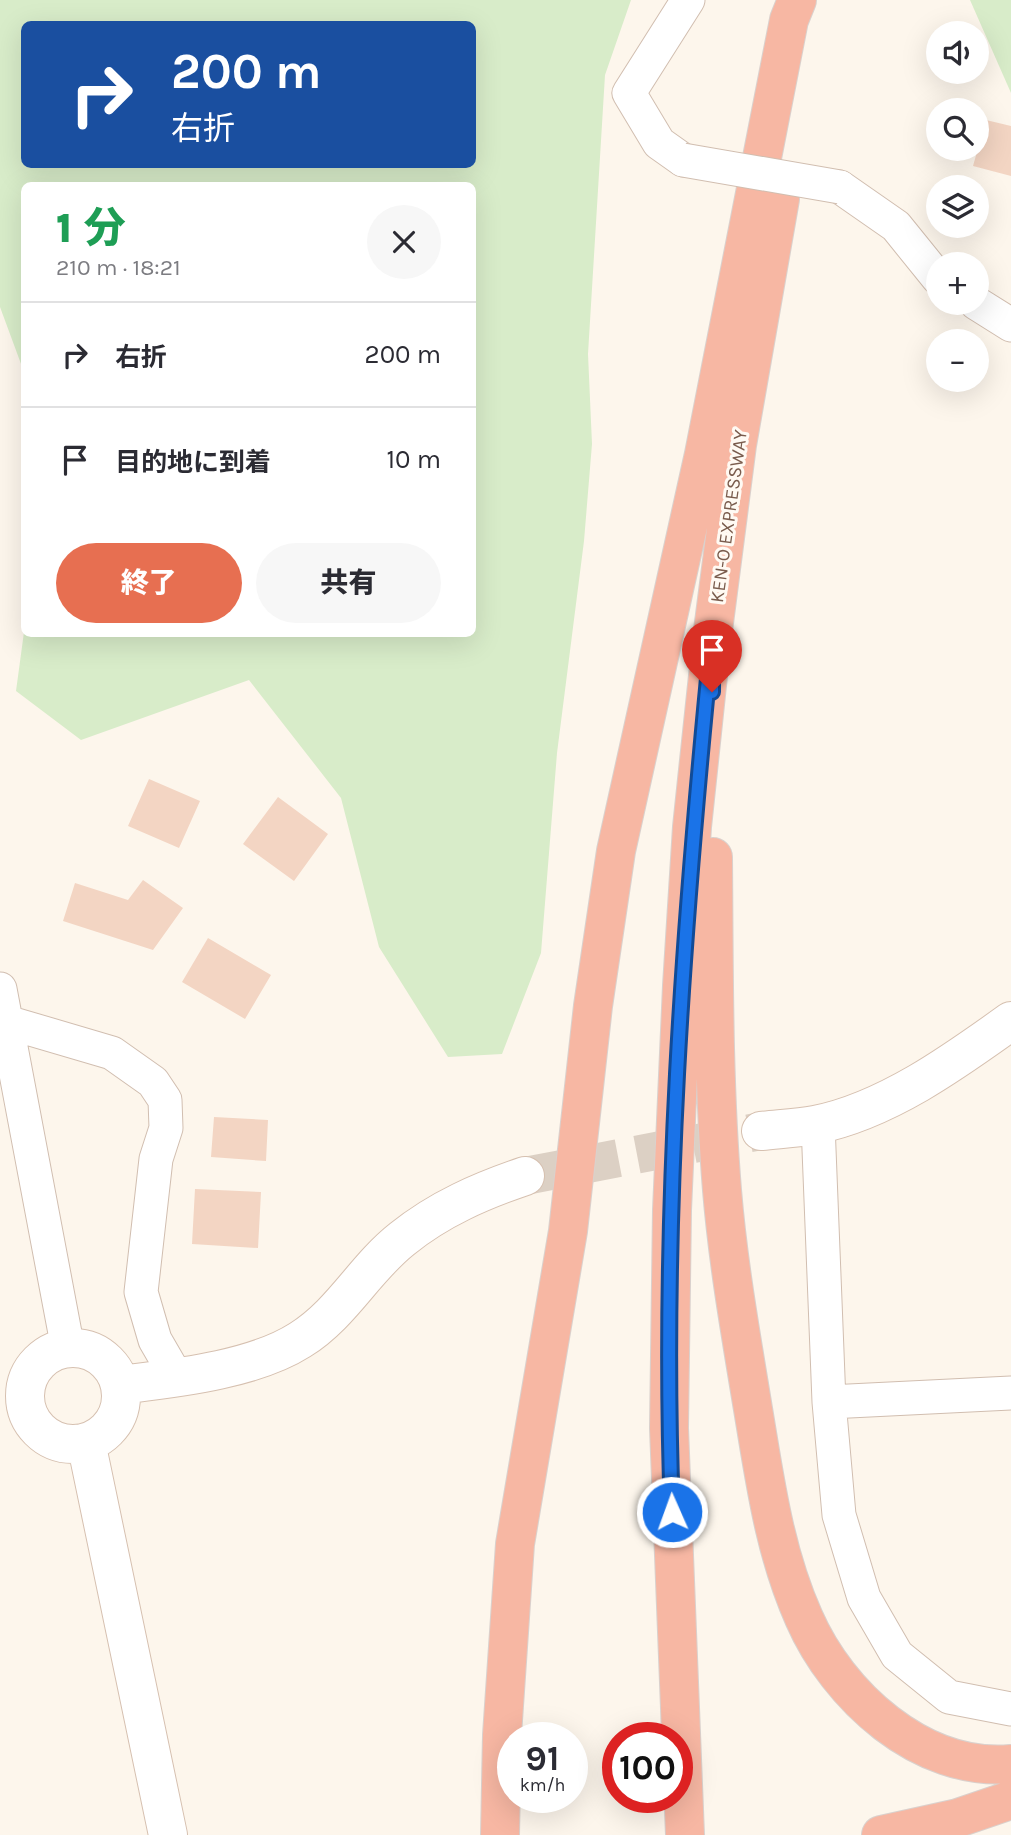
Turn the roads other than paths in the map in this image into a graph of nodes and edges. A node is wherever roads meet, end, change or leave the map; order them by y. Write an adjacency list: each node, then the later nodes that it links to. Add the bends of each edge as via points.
1 (688, 0): 4 (street, bridge, via 629,93 659,143 683,160 840,187 896,226)
2 (797, 0): 25 (highway, via 616,851 568,1231 515,1544)
3 (820, 0): 7 (highway, KEN-O EXPRESSWAY, via 769,254)
4 (926, 263)
5 (989, 311): 6 (street)
6 (1011, 325)
7 (712, 638): 21 (highway, via 715,1045 722,1190 734,1296 775,1538 804,1620 842,1684 887,1725 942,1755); 23 (highway, KEN-O EXPRESSWAY, via 692,827 672,1210 669,1428)
8 (2, 1010): 13 (street); 14 (street, via 112,1053 153,1082 165,1100 166,1128 156,1159 141,1292 155,1340)
9 (1011, 1021): 10 (street, via 952,1064 883,1101)
10 (818, 1124): 11 (street); 18 (street)
11 (761, 1131)
12 (525, 1175): 14 (street, via 480,1191 401,1239 335,1314 299,1341 239,1363)
13 (68, 1349): 15 (street, via 89,1350 102,1358); 17 (street, via 44,1357)
14 (177, 1378): 15 (street)
15 (120, 1385): 19 (street, via 117,1417 107,1430)
16 (1011, 1393): 18 (street)
17 (12, 1400): 19 (street, via 47,1437 62,1443)
18 (829, 1402): 20 (street, via 839,1515 864,1598 897,1655 950,1698)
19 (86, 1442): 24 (street)
20 (1011, 1709)
21 (1011, 1764)
22 (1011, 1800): 26 (highway, via 958,1818)
23 (684, 1827)
24 (168, 1835)
25 (500, 1835)
26 (881, 1835)

